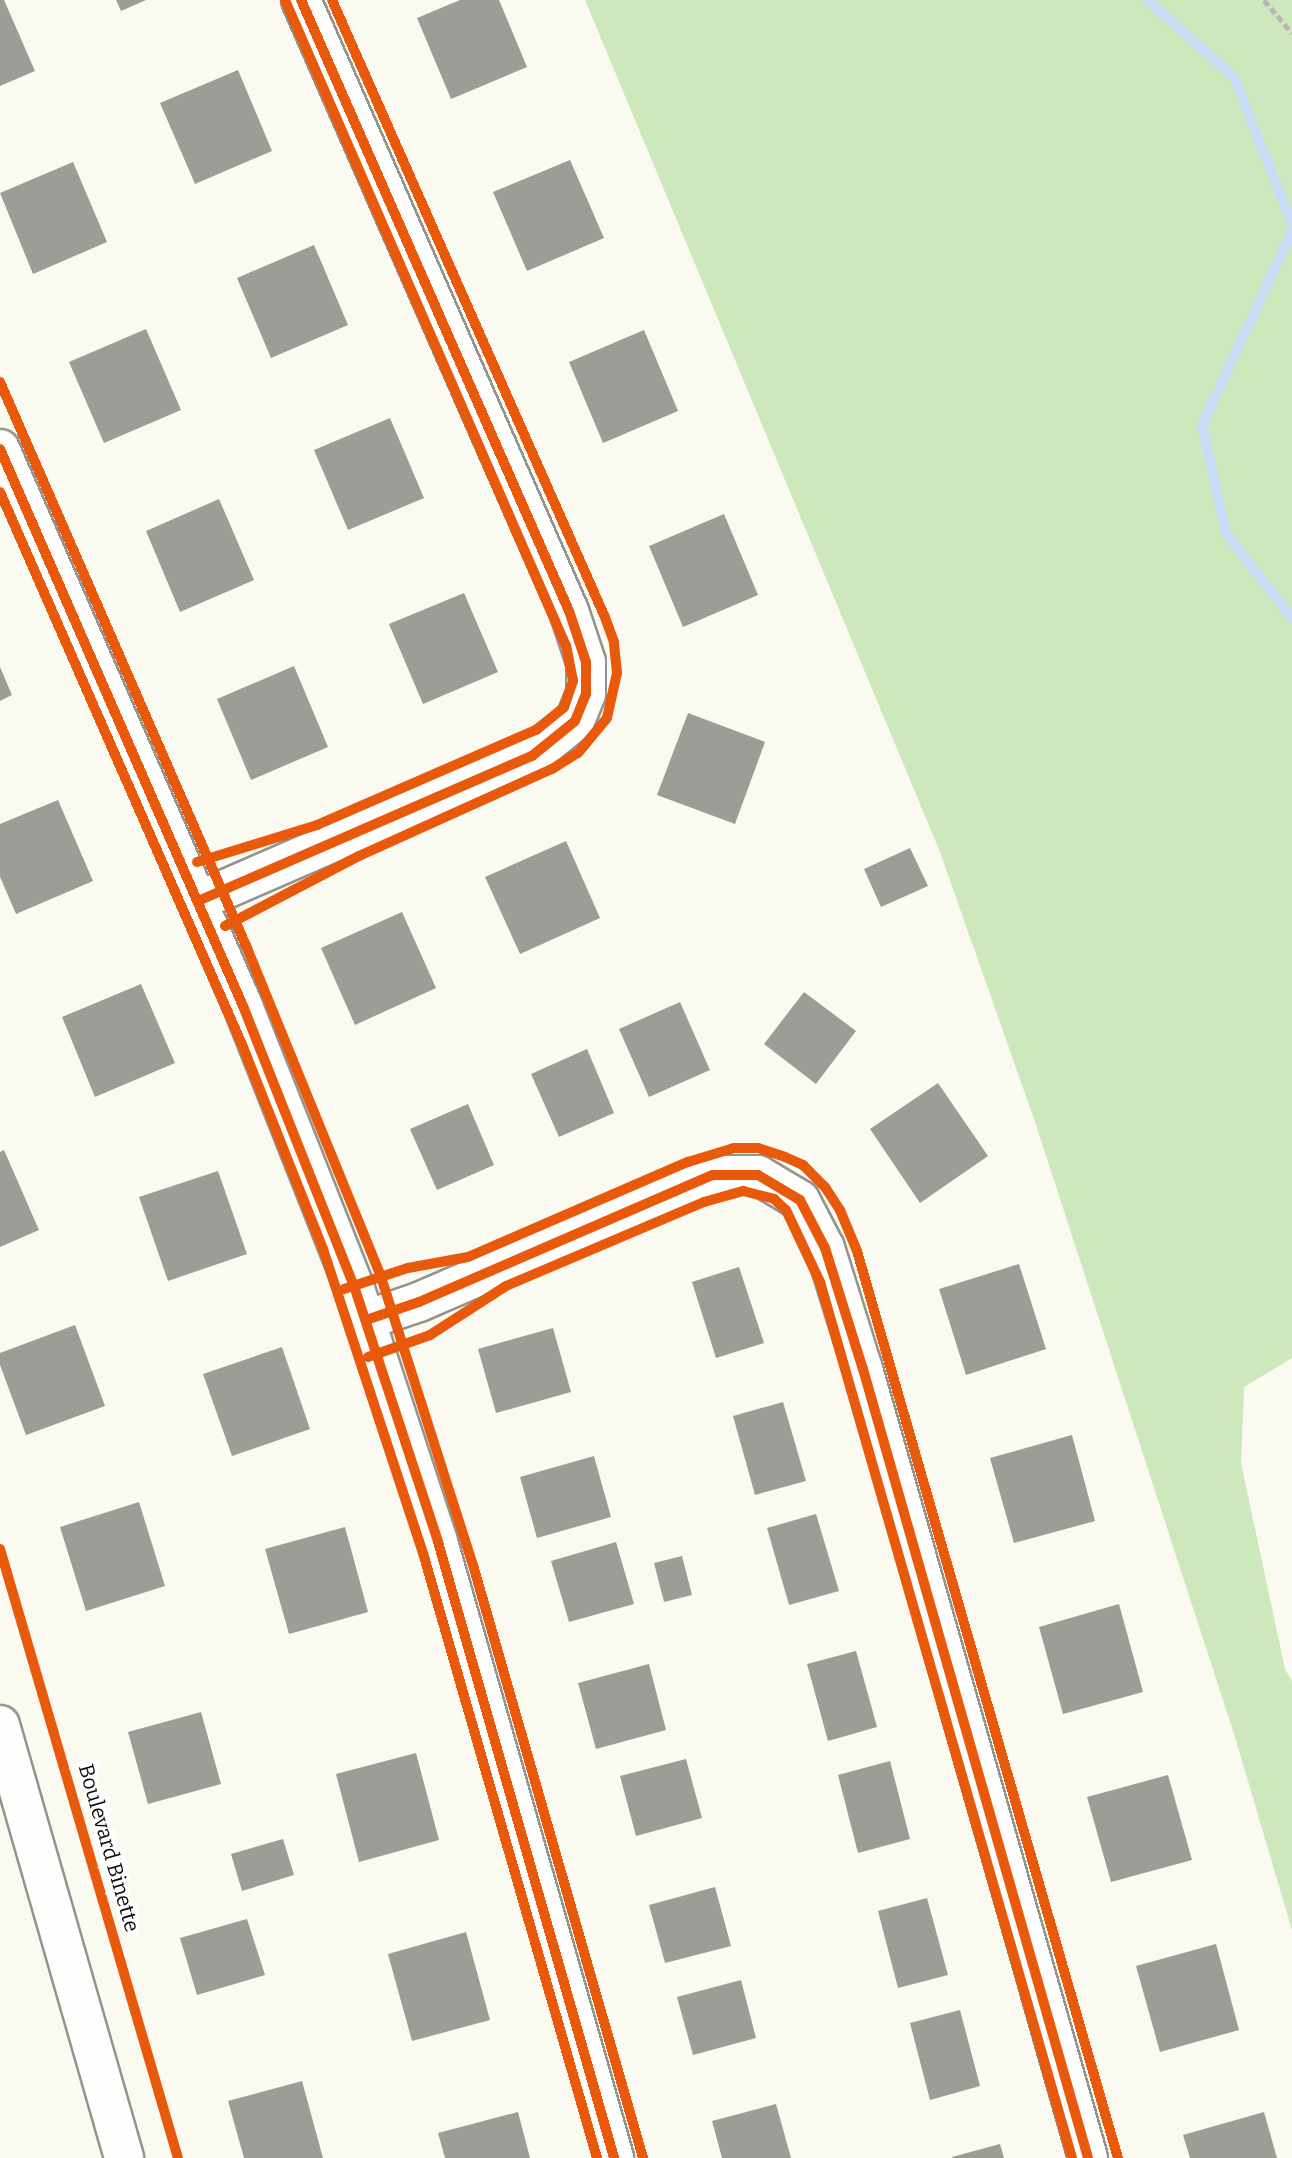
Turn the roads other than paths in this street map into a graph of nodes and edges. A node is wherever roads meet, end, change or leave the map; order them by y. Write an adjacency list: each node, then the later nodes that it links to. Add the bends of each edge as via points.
1 (301, 0): 3 (street, via 569,611 586,662 586,694 575,722 532,757)
2 (0, 449): 3 (street)
3 (198, 901): 4 (street, via 299,1142)
4 (366, 1320): 9 (street, via 441,1554); 10 (street, via 419,1302 713,1175 758,1175 800,1200 822,1240 863,1369)
5 (0, 1725): 8 (street)
6 (0, 1814): 7 (street)
7 (98, 2158)
8 (124, 2158)
9 (614, 2158)
10 (1088, 2158)

